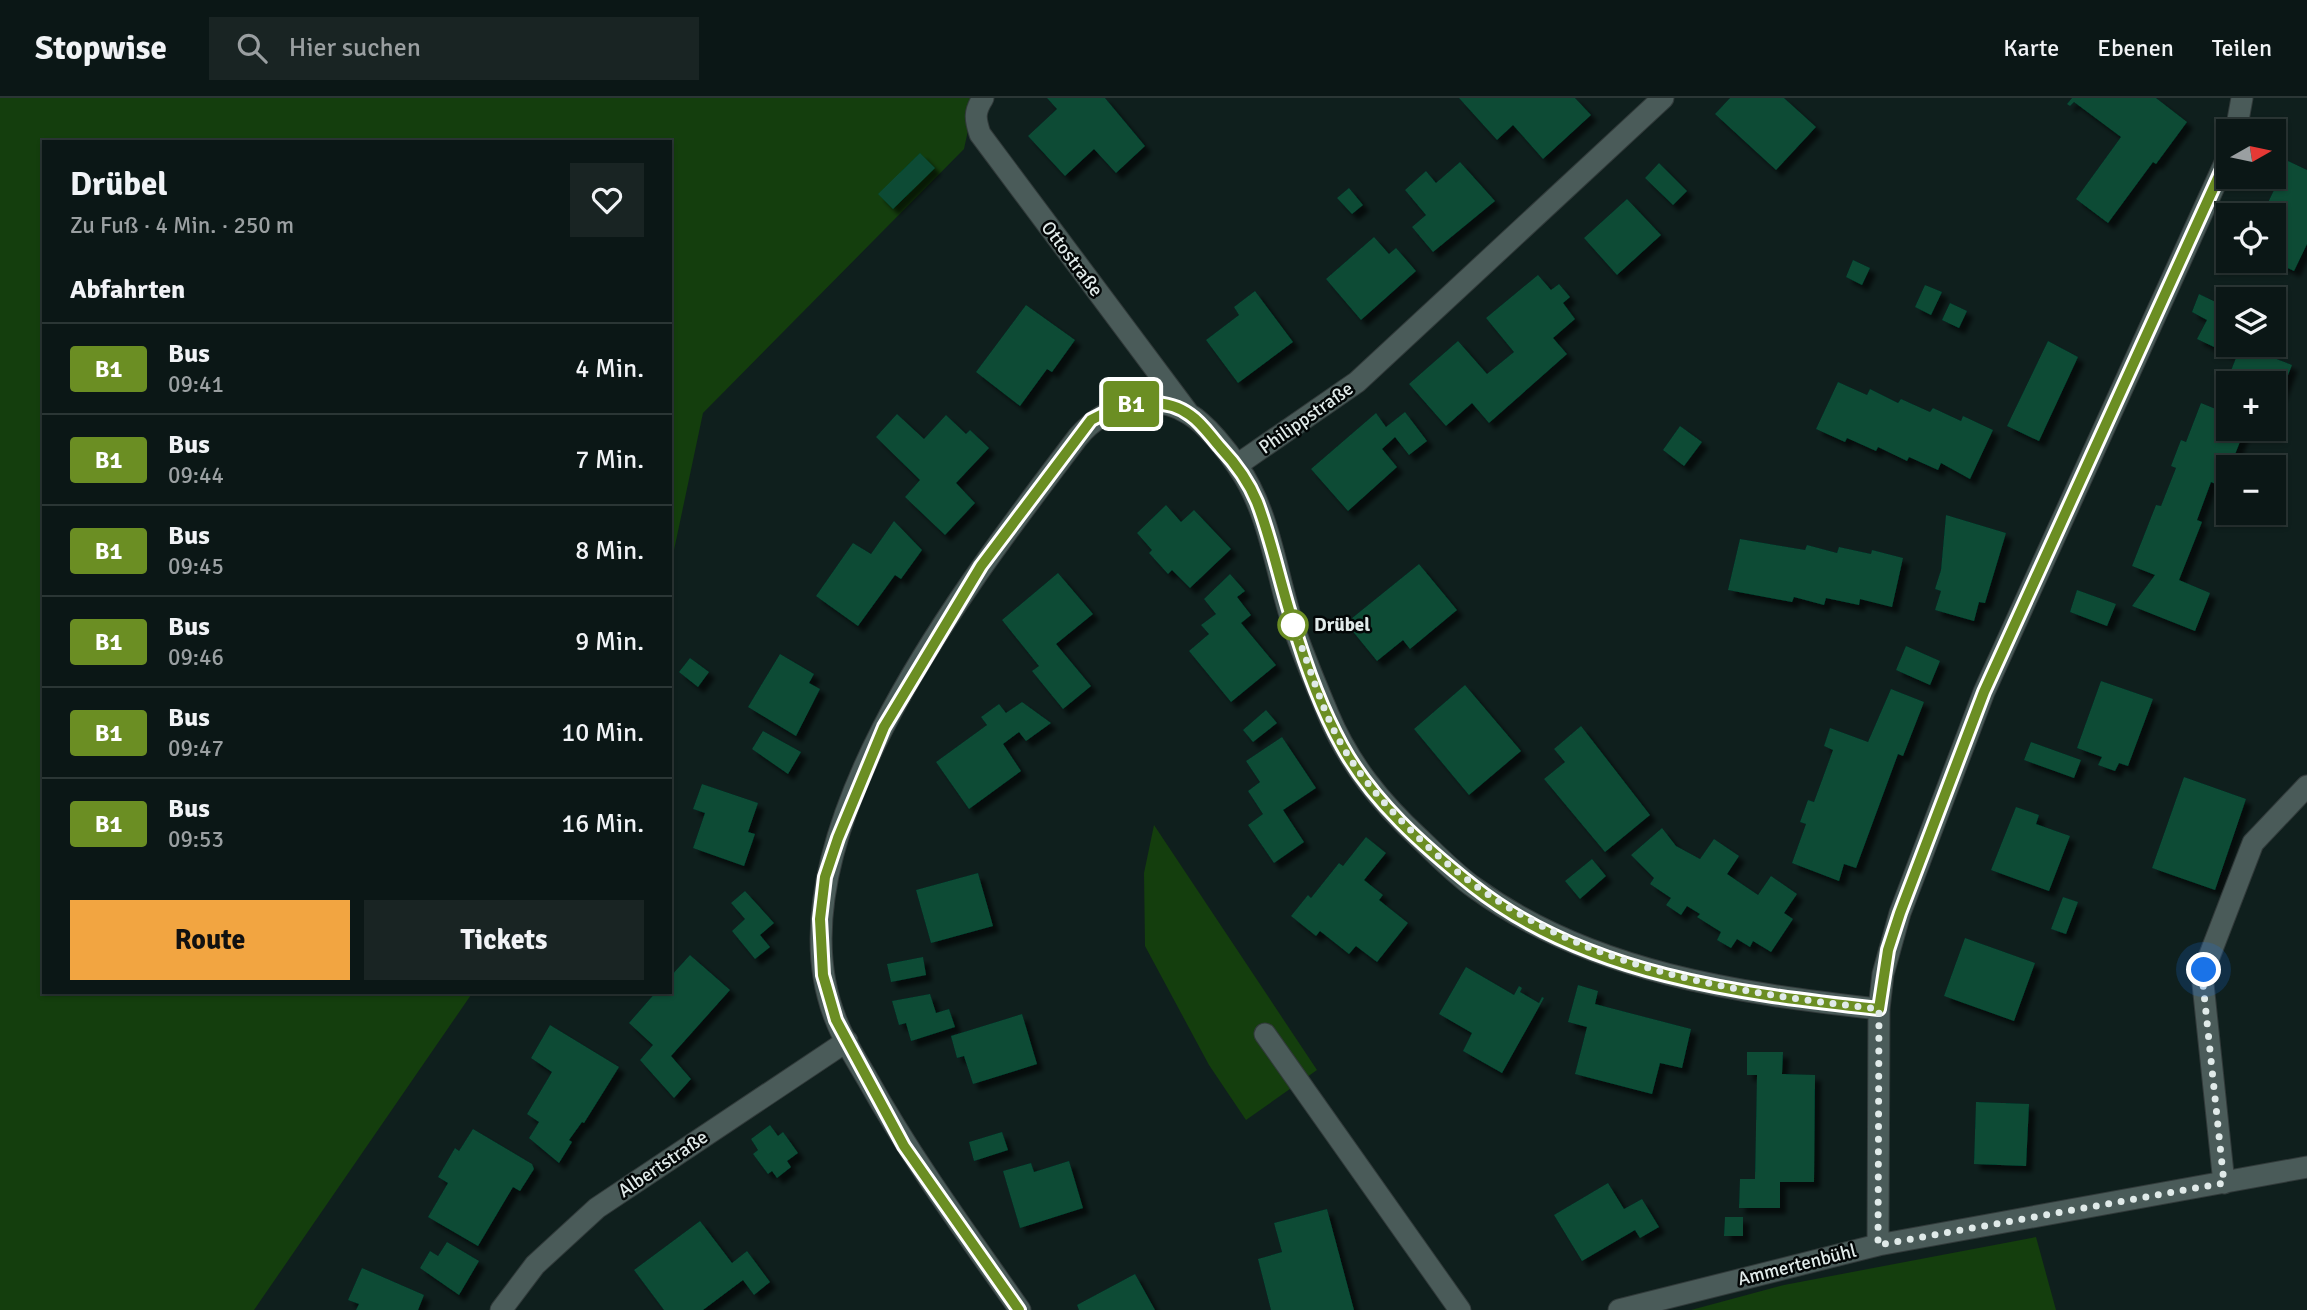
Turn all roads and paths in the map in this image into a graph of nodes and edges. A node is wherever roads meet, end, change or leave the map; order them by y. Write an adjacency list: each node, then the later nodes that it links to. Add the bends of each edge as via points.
1 (983, 98): 6 (street, Ottostraße, via 975,119 980,134)
2 (1663, 98): 7 (street, Philippstraße, via 1357,382)
3 (2242, 98): 4 (street)
4 (2238, 119)
5 (2216, 182): 9 (street, via 1984,692 1900,913 1888,950)
6 (1189, 414): 7 (street, Philippstraße); 11 (street, via 1137,403 1091,420 981,566 884,727 825,877 820,919 823,975)
7 (1237, 465): 9 (street, via 1257,502 1293,625 1342,745 1374,793 1474,887 1544,930 1648,969 1739,990)
8 (2307, 786): 13 (street, via 2253,843 2204,970)
9 (1879, 1009): 14 (street)
10 (1265, 1034): 17 (street)
11 (846, 1041): 15 (street, Albertstraße, via 597,1208 535,1265); 16 (street, via 904,1146)
12 (2307, 1167): 13 (street, Ammertenbühl)
13 (2224, 1183): 14 (street, Ammertenbühl)
14 (1878, 1245): 18 (street, Ammertenbühl)
15 (501, 1310)
16 (1020, 1310)
17 (1460, 1310)
18 (1619, 1310)

